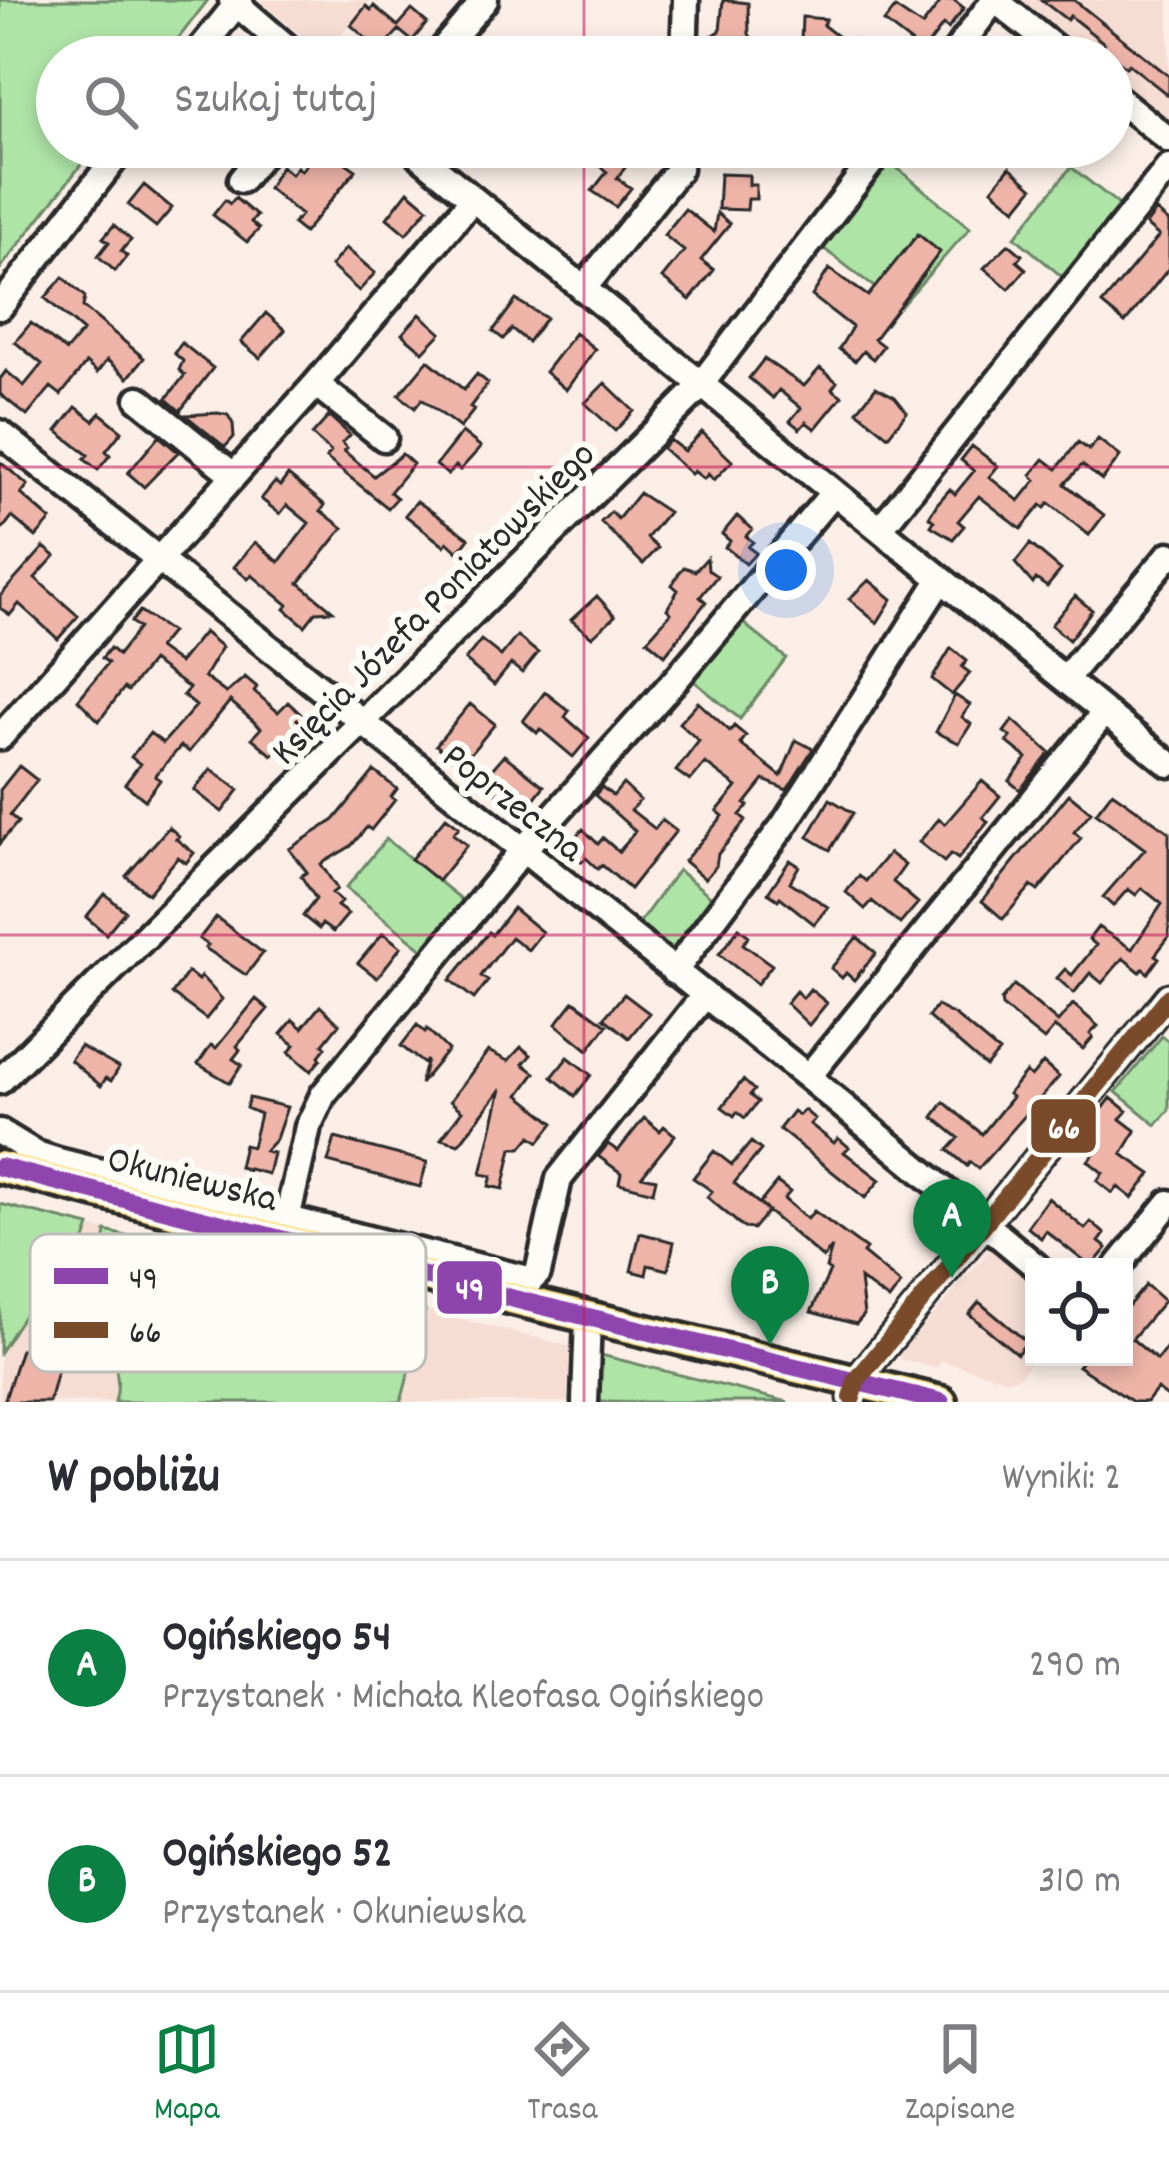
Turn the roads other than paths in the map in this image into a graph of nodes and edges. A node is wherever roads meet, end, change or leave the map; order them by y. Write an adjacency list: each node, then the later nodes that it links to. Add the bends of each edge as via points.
1 (485, 0): 7 (street)
2 (686, 0): 8 (street)
3 (995, 0): 9 (street); 10 (street)
4 (236, 2): 5 (street); 6 (street)
5 (210, 36)
6 (274, 36)
7 (454, 36)
8 (685, 36)
9 (968, 36)
10 (1040, 36)
11 (1133, 111): 12 (street)
12 (1169, 140)
13 (1169, 167): 30 (street)
14 (108, 168): 22 (street)
15 (251, 168): 19 (street)
16 (434, 168): 20 (street)
17 (679, 168): 21 (street)
18 (867, 168): 24 (street, Księcia Józefa Poniatowskiego)
19 (241, 180)
20 (472, 200): 21 (street); 23 (street)
21 (583, 289): 24 (street)
22 (0, 307)
23 (316, 384): 27 (street); 28 (street)
24 (702, 384): 29 (street); 36 (street, Księcia Józefa Poniatowskiego)
25 (139, 399): 28 (street)
26 (0, 433): 32 (street, Poprzeczna)
27 (384, 438)
28 (232, 474): 32 (street)
29 (834, 492): 30 (street); 39 (street)
30 (880, 529): 33 (street)
31 (1169, 555): 34 (street)
32 (160, 559): 36 (street, Poprzeczna); 37 (street)
33 (941, 579): 34 (street); 40 (street, via 784,824)
34 (1065, 679): 35 (street)
35 (1105, 712): 38 (street); 43 (street)
36 (359, 722): 39 (street, Poprzeczna); 44 (street, Księcia Józefa Poniatowskiego)
37 (0, 737)
38 (1169, 764)
39 (522, 851): 40 (street, Poprzeczna); 48 (street, via 322,1096)
40 (674, 972): 41 (street, Poprzeczna)
41 (704, 996): 43 (street, Poprzeczna); 52 (street, Okuniewska, via 559,1179 538,1273 527,1280)
42 (1169, 998): 49 (street)
43 (808, 1077): 49 (street, Poprzeczna)
44 (0, 1081)
45 (0, 1132): 48 (street, Okuniewska, via 58,1161)
46 (0, 1167): 50 (main road, Okuniewska)
47 (1169, 1204): 54 (street)
48 (286, 1219): 51 (street, Okuniewska)
49 (984, 1224): 53 (street, Poprzeczna); 57 (street)
50 (263, 1234)
51 (345, 1234)
52 (426, 1254)
53 (1026, 1258)
54 (1124, 1258)
55 (426, 1276): 56 (main road, Okuniewska)
56 (588, 1317): 57 (main road, Okuniewska); 58 (street)
57 (857, 1394): 59 (main road, Okuniewska)
58 (585, 1402)
59 (941, 1402)

